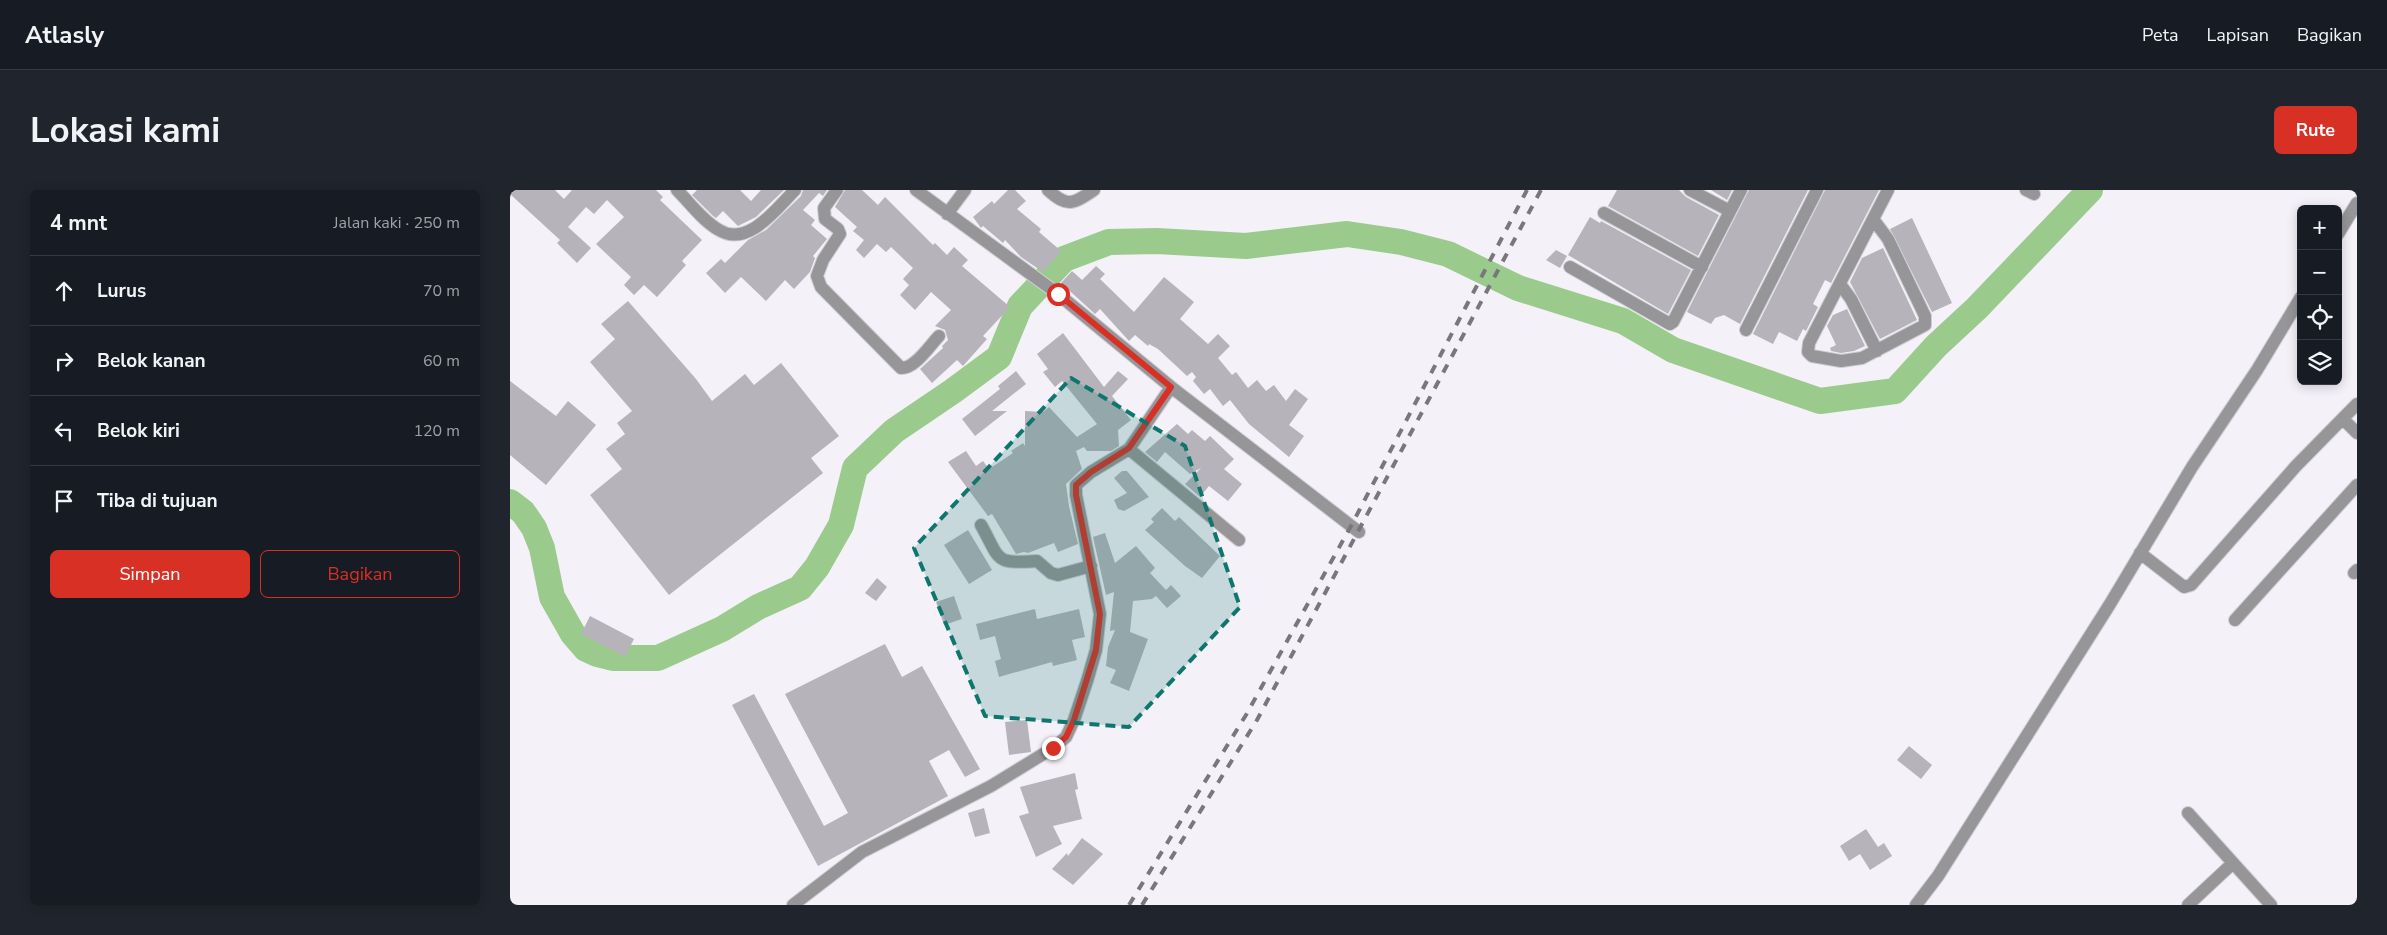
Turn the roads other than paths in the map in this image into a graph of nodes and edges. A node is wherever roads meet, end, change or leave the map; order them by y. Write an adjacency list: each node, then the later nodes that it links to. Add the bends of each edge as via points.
1 (677, 190): 2 (street, via 716,229 733,234 757,227)
2 (795, 190)
3 (837, 190): 23 (street, via 824,208 826,221 840,234 817,276 821,287 901,368 906,369 913,364)
4 (916, 190): 15 (street)
5 (965, 190): 15 (street)
6 (1048, 190): 7 (street, via 1061,201 1070,203)
7 (1094, 190)
8 (1690, 190): 13 (street)
9 (1741, 190): 13 (street)
10 (1817, 190): 22 (street)
11 (1888, 190): 16 (street)
12 (2356, 207): 17 (street)
13 (1730, 211): 19 (street)
14 (1604, 213): 19 (street)
15 (947, 214): 25 (street, via 1058,294)
16 (1873, 219): 20 (street); 24 (street, via 1888,239 1926,321 1920,329)
17 (2342, 228)
18 (1570, 267): 19 (street, via 1670,324)
19 (1702, 267)
20 (1840, 284): 24 (street); 24 (street, via 1809,343 1808,352 1818,358 1853,361)
21 (2297, 304): 34 (street)
22 (1746, 330)
23 (939, 336)
24 (1877, 351)
25 (1171, 387): 29 (street); 32 (street)
26 (2357, 404): 27 (street)
27 (2343, 419): 28 (street); 34 (street, via 2296,466 2191,585 2184,587)
28 (2357, 433)
29 (1129, 448): 33 (street); 35 (street, via 1076,485)
30 (2357, 485): 36 (street)
31 (981, 525): 35 (street, via 998,556 1006,562 1038,561 1058,575)
32 (1359, 532)
33 (1239, 540)
34 (2140, 553): 40 (street, via 1938,876)
35 (1091, 566): 39 (street, via 1100,614 1096,650 1066,737 991,786 862,852)
36 (2234, 620)
37 (2188, 813): 38 (street)
38 (2233, 863): 41 (street); 42 (street)
39 (793, 905)
40 (1916, 905)
41 (2188, 905)
42 (2270, 905)

